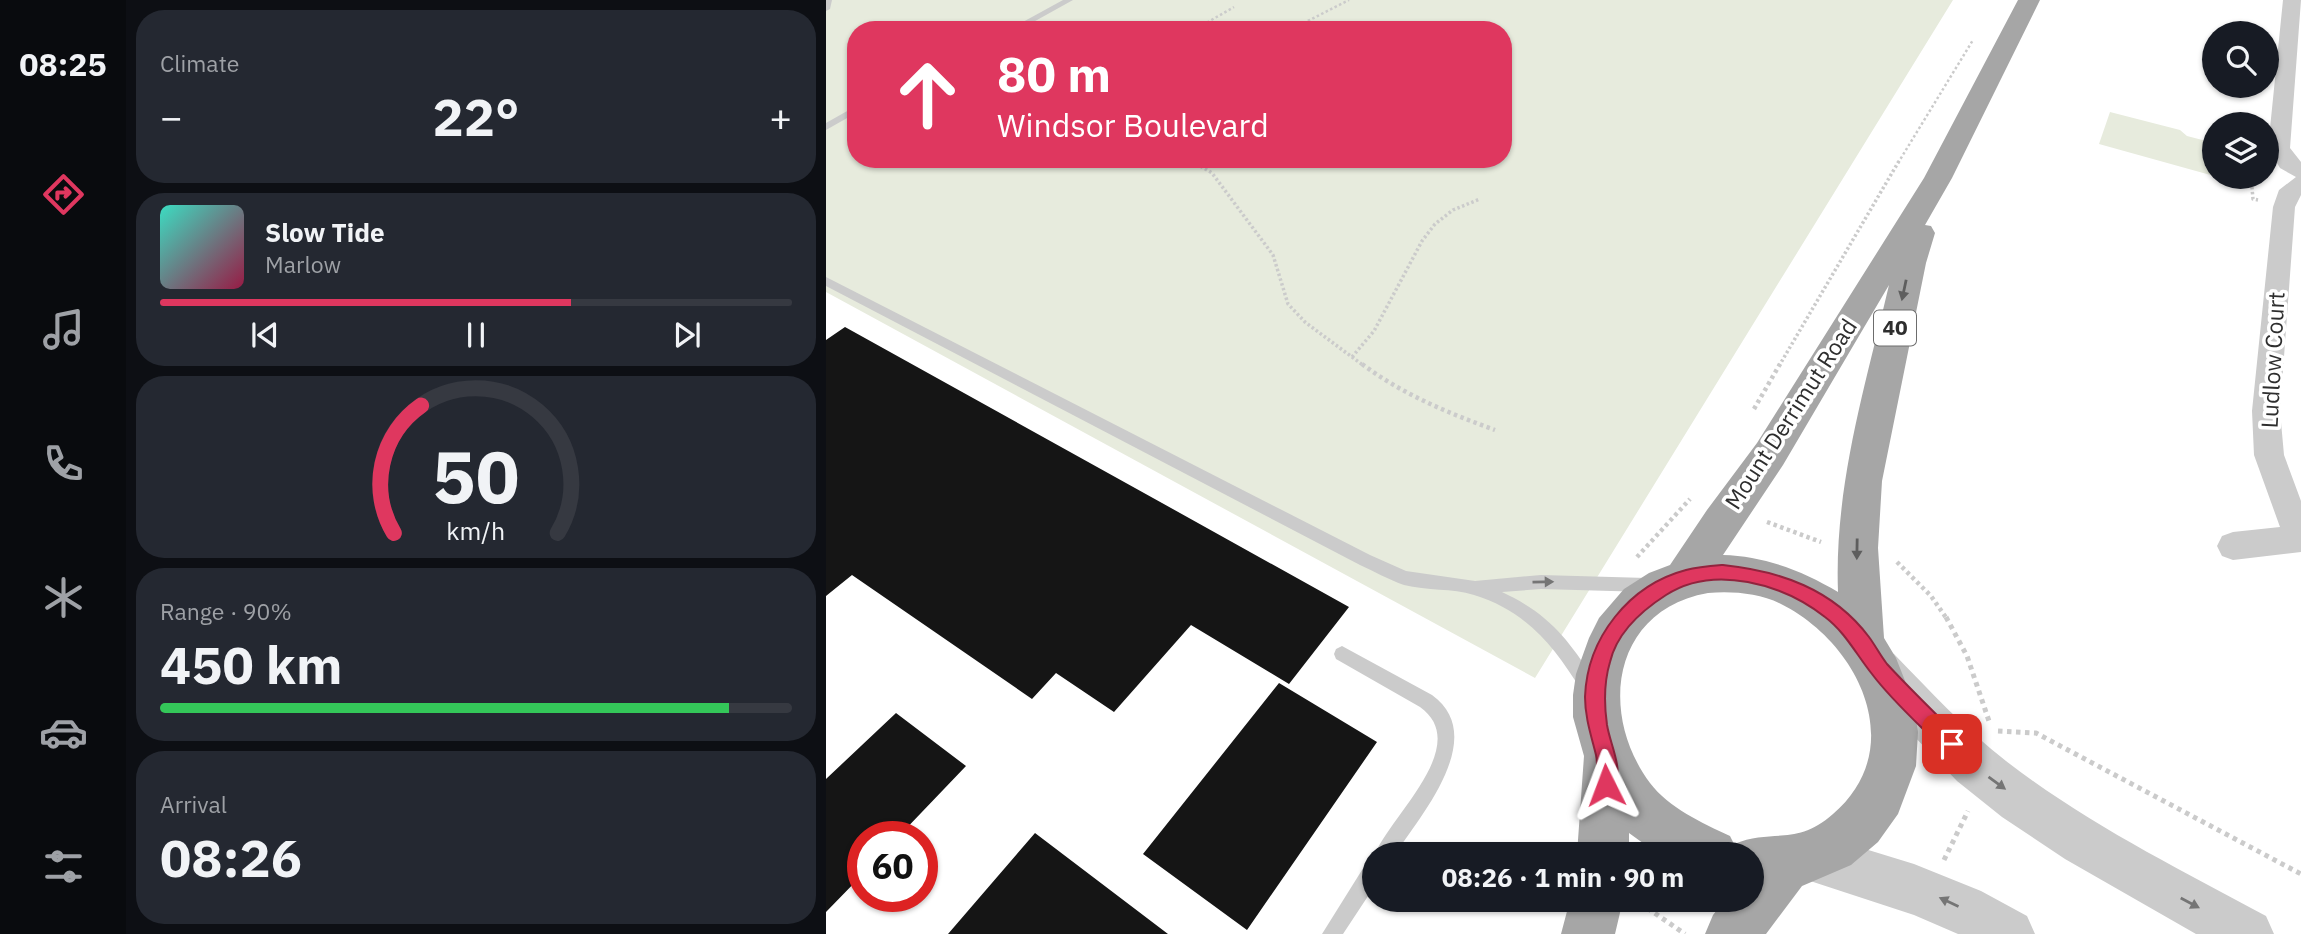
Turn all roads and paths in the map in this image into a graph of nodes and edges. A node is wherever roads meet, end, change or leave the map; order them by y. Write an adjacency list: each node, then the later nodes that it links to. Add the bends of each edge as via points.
1 (828, 0): 7 (lane)
2 (1069, 0): 8 (lane)
3 (1349, 0): 10 (path)
4 (2029, 0): 17 (main road, Mount Derrimut Road / 40)
5 (2292, 0): 11 (street)
6 (1234, 8): 9 (path)
7 (826, 9)
8 (1029, 21)
9 (1210, 21)
10 (1308, 21)
11 (2295, 31): 16 (street, via 2279,148 2288,163)
12 (1979, 32): 22 (path)
13 (847, 114): 14 (lane)
14 (826, 127)
15 (1203, 168): 21 (path, via 1212,173 1273,256 1289,304)
16 (2301, 172)
17 (1938, 178): 24 (main road, Mount Derrimut Road / 40, via 1770,454); 27 (main road, Mount Derrimut Road / 40, one-way to 27, via 1902,299 1863,481)
18 (2301, 183): 25 (street, Ludlow Court, via 2287,195 2284,207 2266,411 2269,455)
19 (1480, 200): 21 (path, via 1453,209 1434,224 1374,331)
20 (826, 281): 30 (lane, via 1365,560 1405,578)
21 (1352, 357): 23 (path, via 1427,402)
22 (1752, 412)
23 (1495, 430)
24 (1731, 508): 27 (path, via 1830,545); 28 (main road, Mount Derrimut Road / 40); 29 (path, via 1694,494 1637,558)
25 (2300, 538): 26 (street, Ludlow Court)
26 (2233, 546)
27 (1857, 548): 32 (main road, Mount Derrimut Road / 40, one-way to 32)
28 (1676, 581): 29 (lane); 32 (main road, 40, via 1723,572 1761,576 1786,585 1832,611); 33 (main road, 40, via 1638,603 1616,628 1601,660)
29 (1574, 583): 30 (lane, one-way to 29)
30 (1475, 588): 33 (lane, via 1515,605 1548,627)
31 (1342, 654): 36 (lane, via 1438,709 1449,731 1443,761)
32 (1870, 655): 39 (main road, 40, via 1893,710 1894,756 1881,798 1853,834); 49 (street, one-way to 49, via 1934,728 2050,822)
33 (1595, 696): 35 (main road, 40, via 1597,727)
34 (1991, 731): 40 (path, via 2036,733)
35 (1607, 759): 37 (main road, 40); 38 (main road, 40, via 1636,805)
36 (1392, 842)
37 (1604, 842)
38 (1682, 842)
39 (1783, 861): 47 (main road, 40); 48 (street, one-way to 39, via 1931,894)
40 (2301, 874)
41 (1362, 888): 44 (lane)
42 (1594, 912): 45 (main road)
43 (1652, 912): 46 (path)
44 (1332, 934)
45 (1588, 934)
46 (1685, 934)
47 (1732, 934)
48 (2009, 934)
49 (2248, 934)

